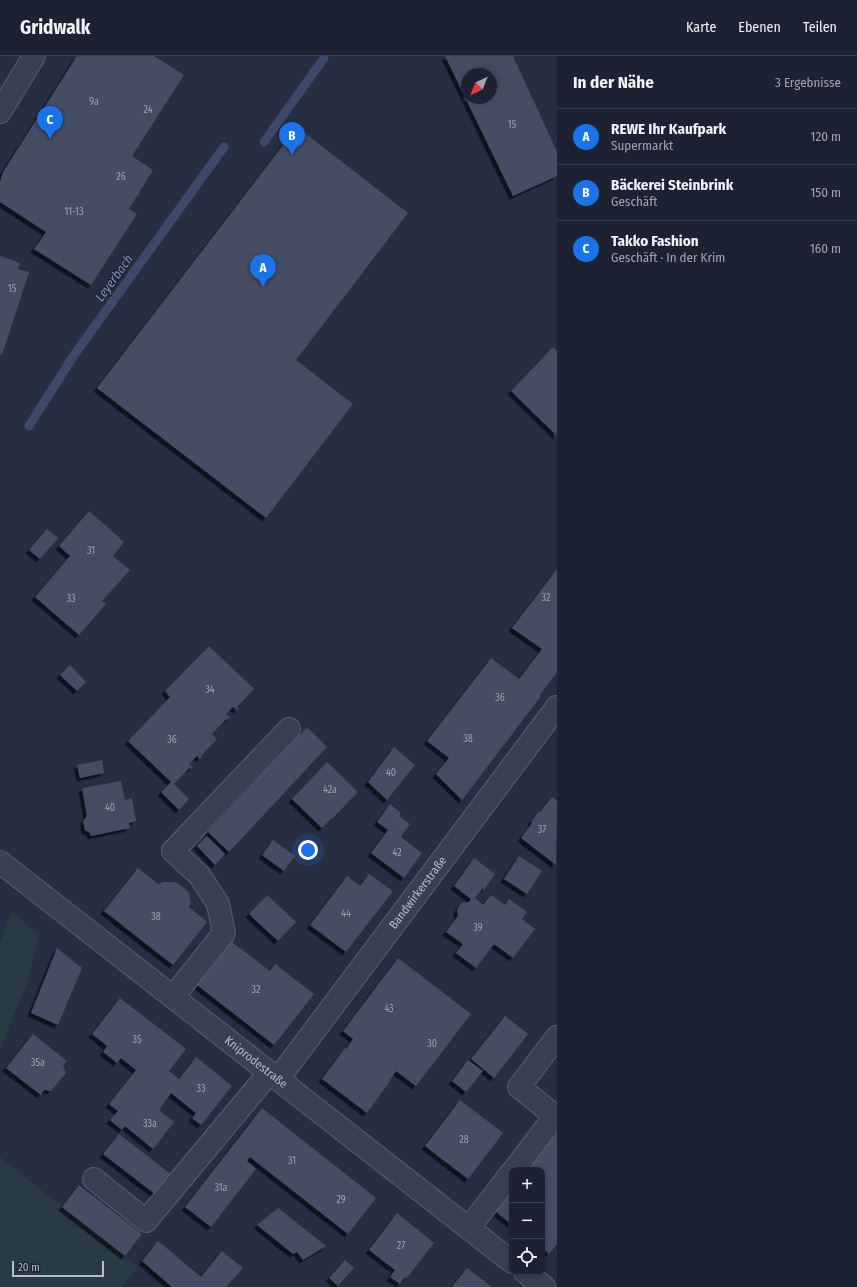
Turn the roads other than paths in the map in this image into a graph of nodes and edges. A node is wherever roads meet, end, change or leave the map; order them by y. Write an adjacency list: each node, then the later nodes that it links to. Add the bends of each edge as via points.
1 (34, 56): 2 (street)
2 (0, 112)
3 (557, 707): 8 (street, Bandwirkerstraße)
4 (289, 729): 6 (street, via 173,851 200,876 218,904 224,933)
5 (0, 862): 6 (street, Kniprodestraße)
6 (173, 997): 8 (street, Kniprodestraße)
7 (557, 1037): 9 (street, via 519,1087 555,1116)
8 (274, 1076): 11 (street, Bandwirkerstraße, via 146,1221); 12 (street, Kniprodestraße)
9 (516, 1167)
10 (509, 1176): 12 (street)
11 (94, 1179)
12 (469, 1228): 13 (street, Kniprodestraße)
13 (509, 1260)
14 (529, 1275): 15 (street)
15 (544, 1287)

